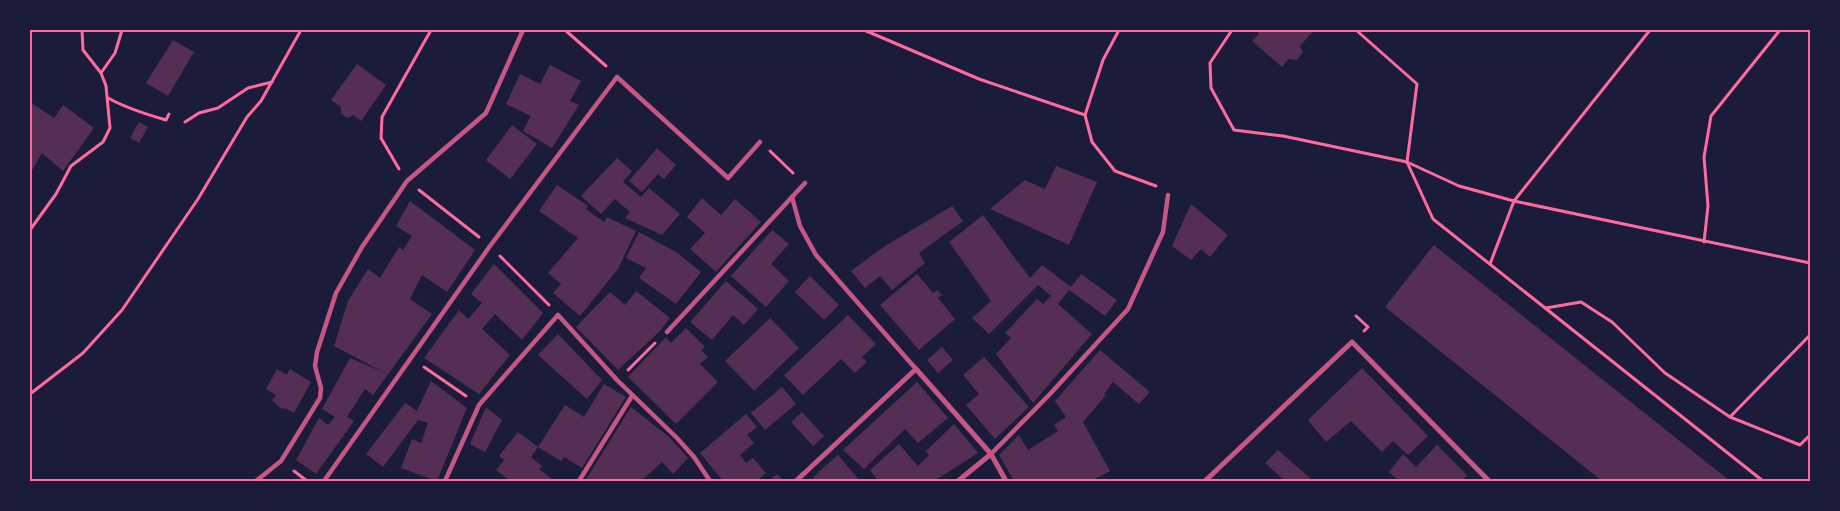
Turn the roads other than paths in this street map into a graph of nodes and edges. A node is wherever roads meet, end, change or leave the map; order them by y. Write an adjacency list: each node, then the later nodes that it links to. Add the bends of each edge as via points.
1 (523, 30): 11 (street, via 486,112 407,181 362,247 336,293 317,352 315,366 321,388 320,398 282,461)
2 (760, 142): 12 (street, via 728,178 617,77 490,246)
3 (805, 183): 5 (street)
4 (1168, 195): 9 (street, via 1163,232 1128,309)
5 (792, 197): 6 (street); 7 (street, via 800,226 816,255)
6 (667, 332)
7 (916, 368): 9 (street); 16 (street)
8 (632, 396): 13 (street, via 558,315 478,405); 14 (street); 15 (street, via 677,438)
9 (991, 454): 17 (street); 18 (street)
10 (1485, 476): 19 (street, via 1352,342); 20 (street); 21 (street)
11 (256, 481)
12 (324, 481)
13 (446, 481)
14 (579, 481)
15 (710, 481)
16 (796, 481)
17 (958, 481)
18 (1006, 481)
19 (1204, 481)
20 (1480, 481)
21 (1489, 481)

